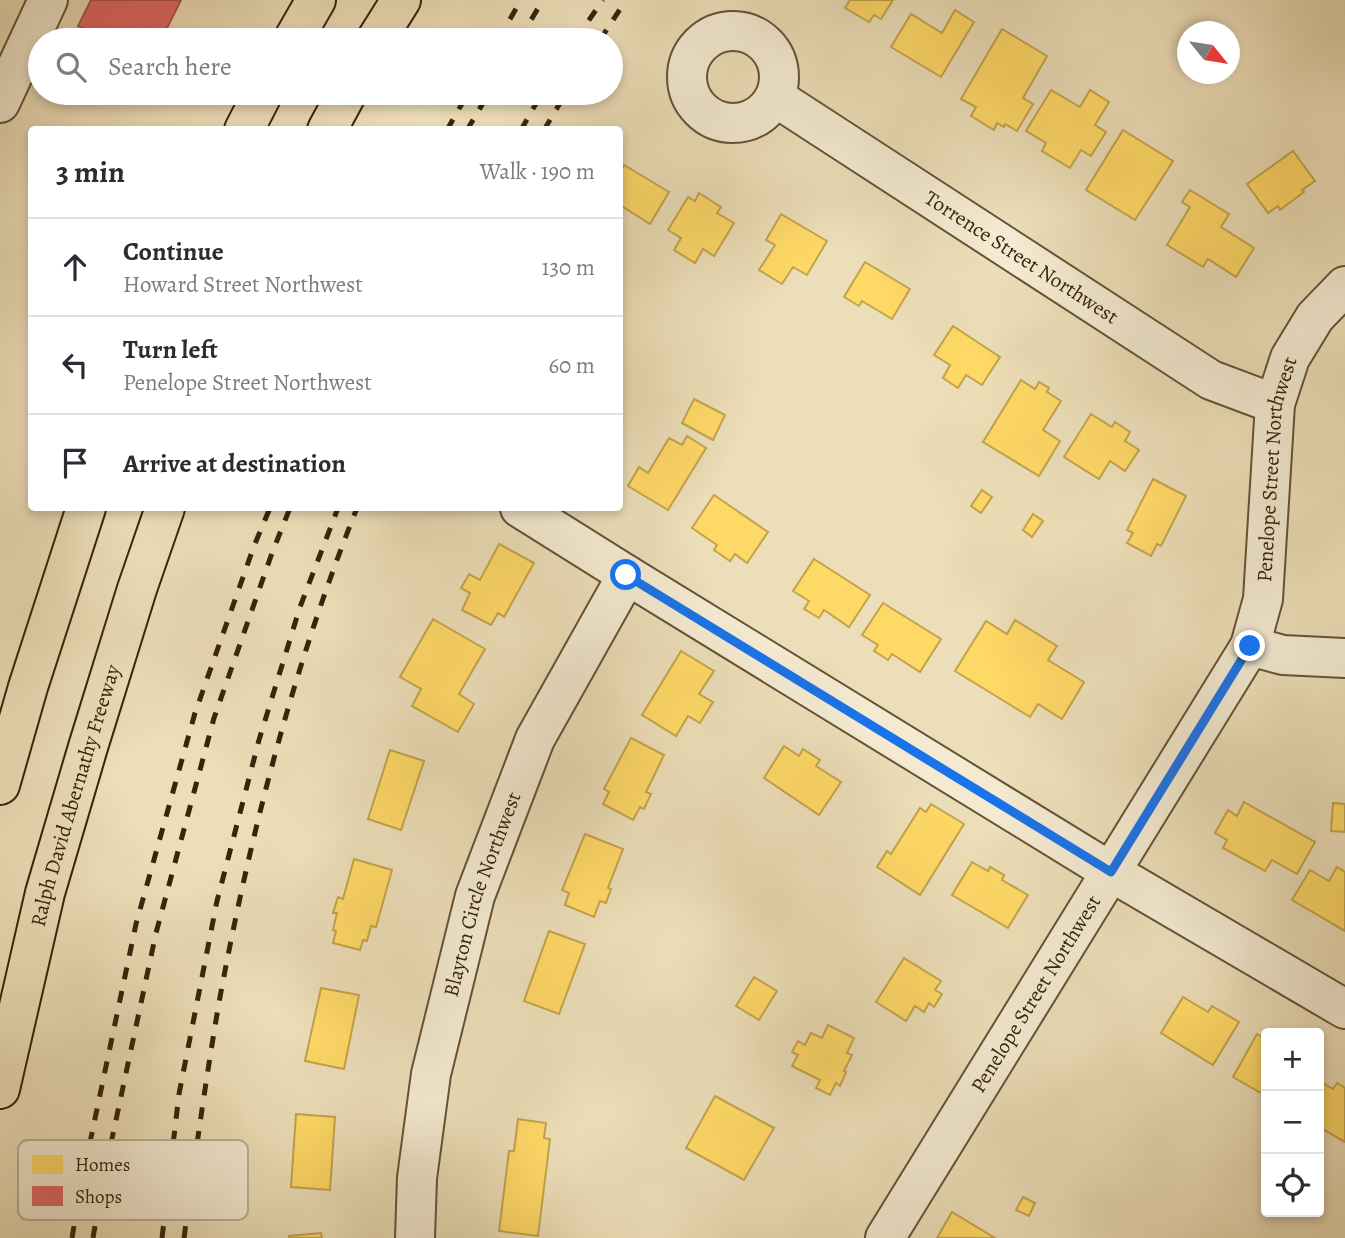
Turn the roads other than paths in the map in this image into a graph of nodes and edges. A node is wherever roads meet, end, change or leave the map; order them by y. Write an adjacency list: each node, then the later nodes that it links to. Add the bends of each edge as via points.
1 (48, 0): 4 (street)
2 (316, 0): 5 (highway)
3 (401, 0): 6 (highway)
4 (35, 28)
5 (300, 28)
6 (384, 28)
7 (28, 43): 9 (street)
8 (775, 97): 15 (street, Torrence Street Northwest, via 1211,380)
9 (0, 103)
10 (258, 105): 12 (highway)
11 (341, 105): 13 (highway)
12 (246, 126)
13 (329, 126)
14 (1345, 286): 15 (street, Penelope Street Northwest, via 1315,317 1290,358)
15 (1275, 404): 20 (street, Penelope Street Northwest, via 1263,599)
16 (85, 511): 22 (highway)
17 (164, 511): 25 (highway, Ralph David Abernathy Freeway, via 45,892)
18 (525, 511): 19 (street)
19 (626, 575): 23 (street); 26 (street, Blayton Circle Northwest, via 536,739 475,896 431,1074 417,1178)
20 (1250, 646): 21 (street, via 1283,655); 23 (street, Penelope Street Northwest)
21 (1345, 658)
22 (0, 785)
23 (1111, 872): 24 (street); 27 (street, Penelope Street Northwest)
24 (1345, 1009)
25 (0, 1089)
26 (415, 1238)
27 (885, 1238)

